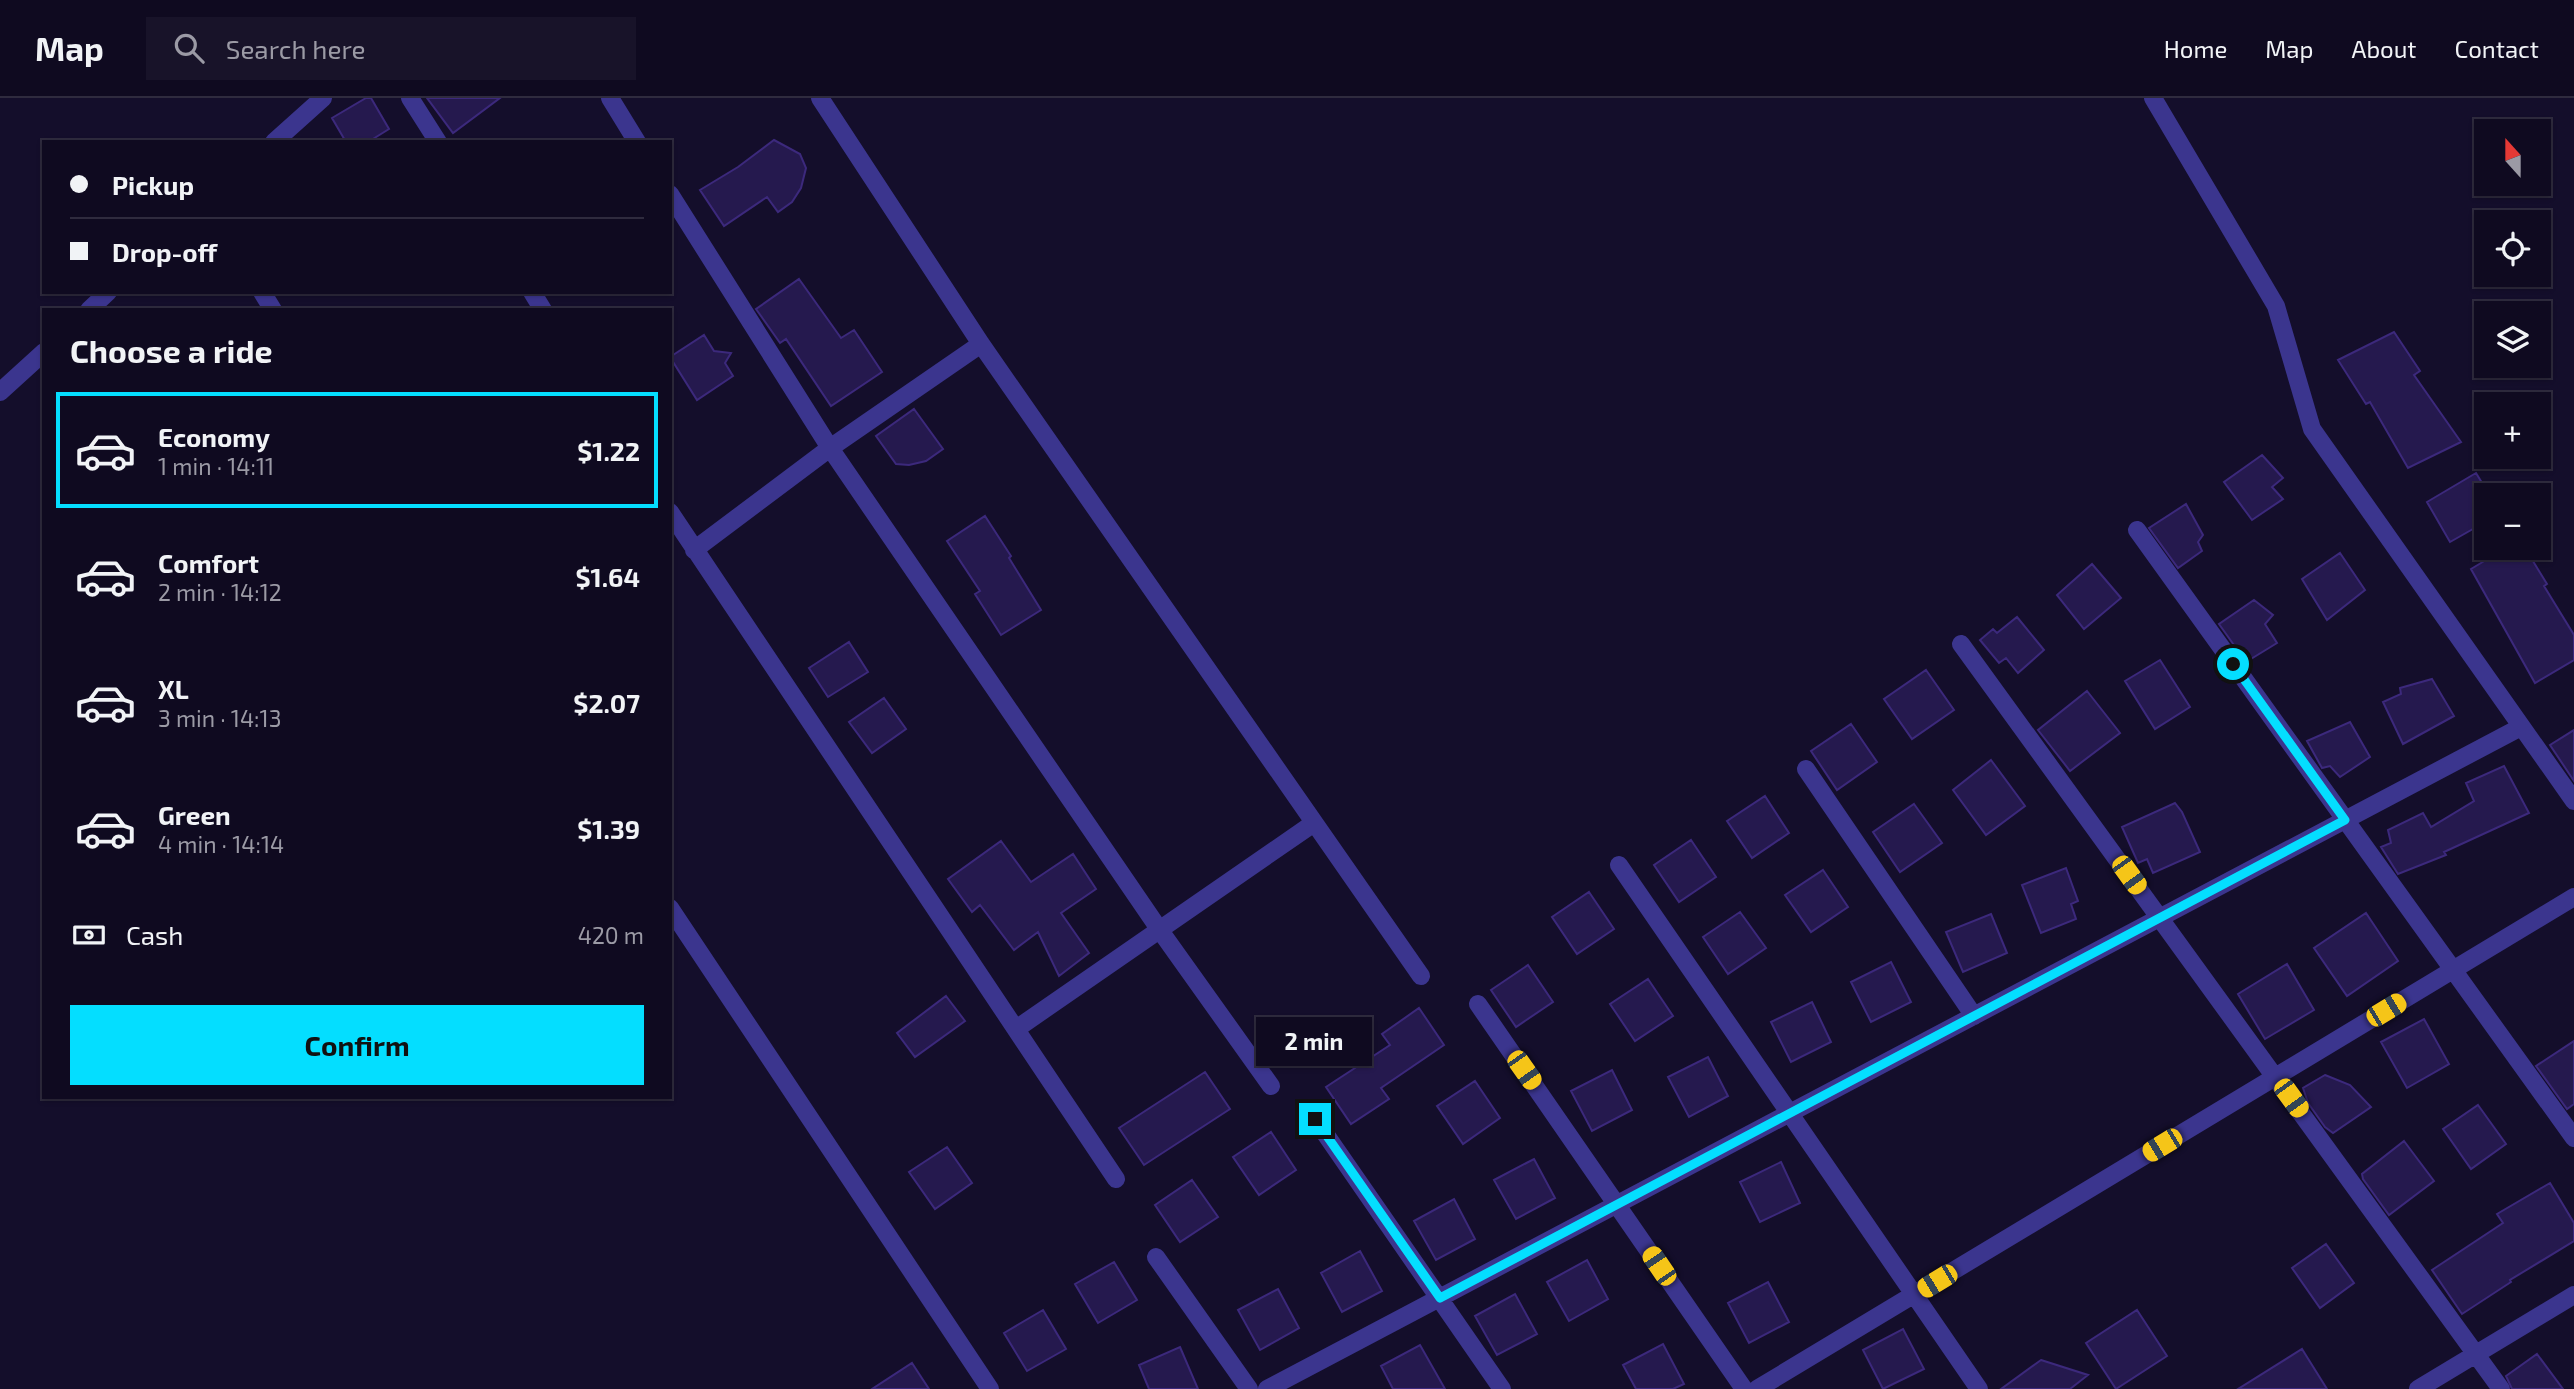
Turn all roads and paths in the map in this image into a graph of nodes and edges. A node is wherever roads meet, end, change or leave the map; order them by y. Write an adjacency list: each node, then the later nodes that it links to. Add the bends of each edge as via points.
1 (323, 98): 6 (street)
2 (410, 98): 7 (street)
3 (610, 98): 8 (street)
4 (820, 98): 12 (street)
5 (2153, 98): 20 (street, via 2276,306 2312,429)
6 (276, 140)
7 (437, 140)
8 (637, 140)
9 (672, 197): 15 (street)
10 (106, 294): 11 (street)
11 (91, 308)
12 (981, 344): 15 (street); 24 (street)
13 (42, 354): 14 (street)
14 (0, 392)
15 (830, 449): 18 (street); 29 (street)
16 (672, 515): 18 (street)
17 (2137, 530): 23 (street)
18 (694, 550): 34 (street)
19 (1961, 644): 28 (street)
20 (2521, 727): 22 (street); 23 (street)
21 (1806, 769): 33 (street)
22 (2574, 801)
23 (2345, 820): 28 (street); 30 (street)
24 (1314, 823): 29 (street); 31 (street)
25 (1619, 865): 37 (street)
26 (2574, 897): 30 (street)
27 (672, 911): 47 (street)
28 (2160, 918): 33 (street); 35 (street)
29 (1159, 929): 34 (street); 36 (street)
30 (2453, 970): 35 (street); 39 (street)
31 (1421, 976)
32 (1478, 1004): 41 (street)
33 (1973, 1016): 37 (street)
34 (1016, 1030): 40 (street)
35 (2275, 1077): 43 (street); 46 (street)
36 (1271, 1086)
37 (1789, 1114): 41 (street); 43 (street)
38 (1315, 1119): 45 (street)
39 (2574, 1138)
40 (1116, 1178)
41 (1617, 1204): 45 (street); 51 (street)
42 (1156, 1257): 48 (street)
43 (1914, 1295): 52 (street); 53 (street)
44 (2574, 1295): 46 (street)
45 (1440, 1298): 49 (street); 50 (street)
46 (2476, 1354): 54 (street); 55 (street)
47 (990, 1389)
48 (1249, 1389)
49 (1267, 1389)
50 (1502, 1389)
51 (1744, 1389)
52 (1757, 1389)
53 (1979, 1389)
54 (2418, 1389)
55 (2501, 1389)

